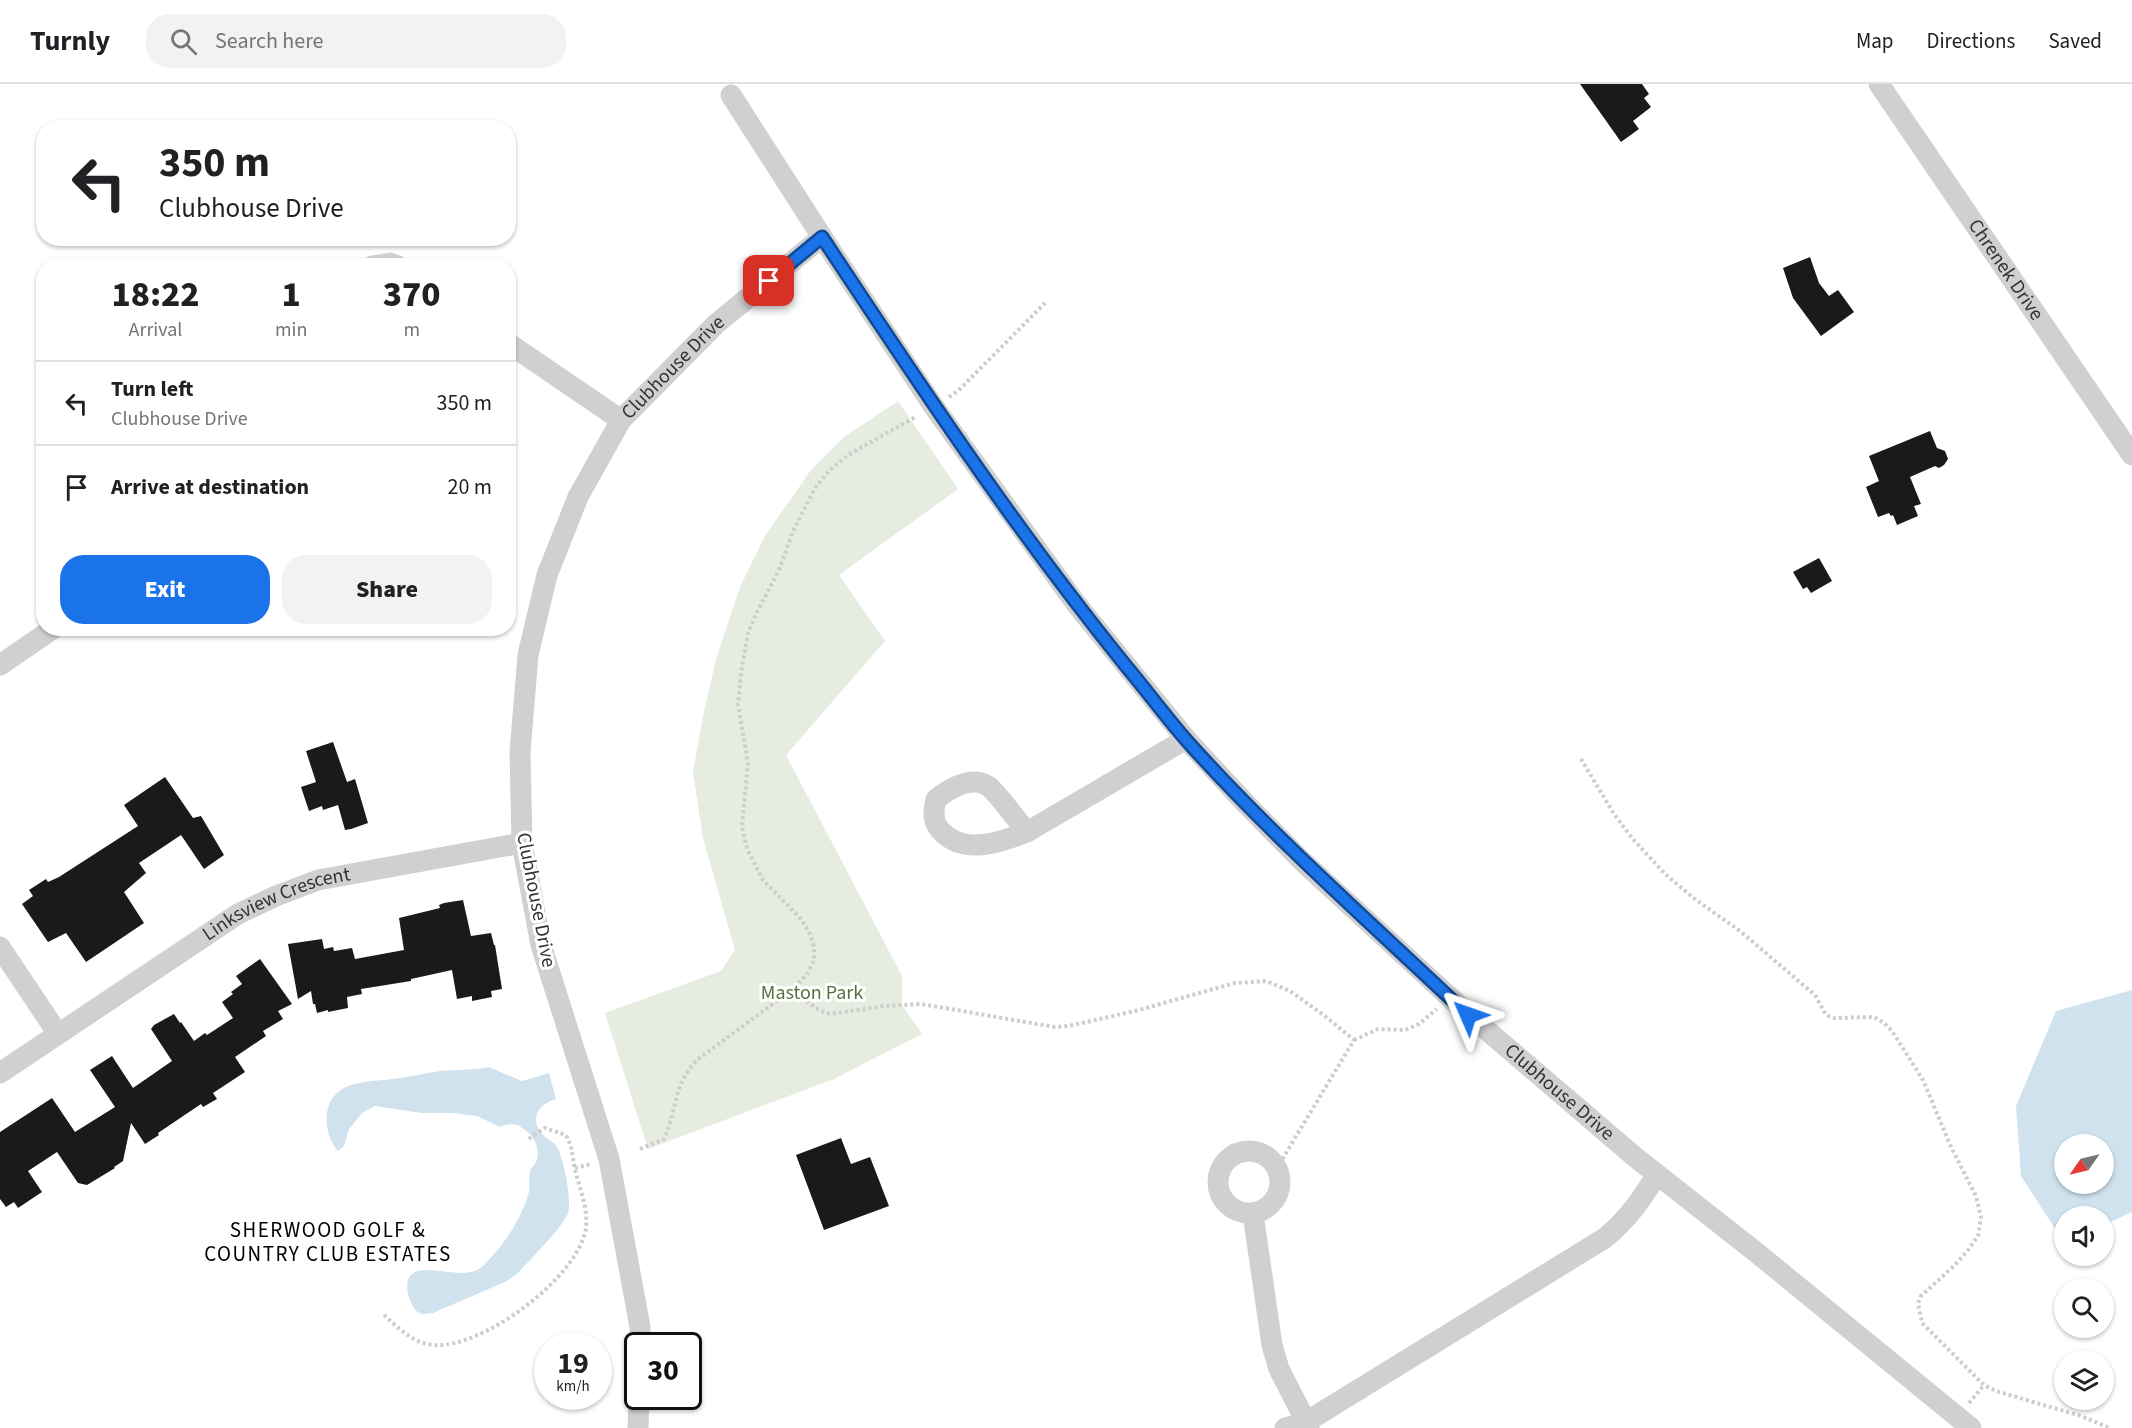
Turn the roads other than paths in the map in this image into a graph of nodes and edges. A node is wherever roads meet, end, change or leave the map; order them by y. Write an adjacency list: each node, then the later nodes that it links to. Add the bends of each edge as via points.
1 (1879, 84): 6 (street, Chrenek Drive)
2 (731, 95): 3 (street)
3 (822, 237): 5 (street, Clubhouse Drive, via 716,324); 9 (street, Clubhouse Drive, via 934,407 1077,604)
4 (516, 348): 5 (street)
5 (621, 420): 11 (street, Clubhouse Drive, via 578,497 547,575 531,643 520,752)
6 (2132, 455)
7 (42, 636): 8 (street)
8 (0, 665)
9 (1186, 739): 10 (street); 15 (street, Clubhouse Drive, via 1302,861 1448,996)
10 (1027, 832)
11 (522, 843): 13 (street, Linksview Crescent, via 318,880 276,896 238,914); 17 (street, Clubhouse Drive, via 541,945 609,1159)
12 (0, 947): 13 (street)
13 (58, 1034): 14 (street, Linksview Crescent)
14 (0, 1073)
15 (1657, 1174): 19 (street, via 1639,1204 1605,1238); 21 (street, Clubhouse Drive)
16 (1253, 1214): 16 (street, via 1232,1209 1224,1202 1217,1182 1224,1162 1253,1151 1271,1160 1280,1178 1277,1197 1263,1211); 19 (street, via 1272,1345)
17 (640, 1332)
18 (639, 1410): 20 (street)
19 (1300, 1426)
20 (638, 1428)
21 (1971, 1428)

